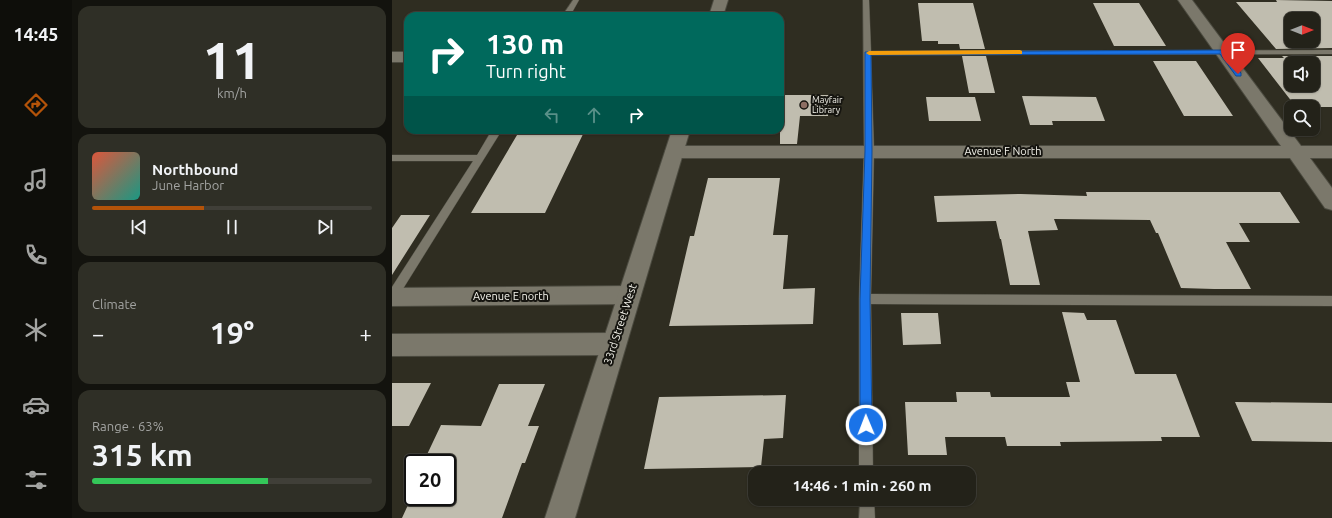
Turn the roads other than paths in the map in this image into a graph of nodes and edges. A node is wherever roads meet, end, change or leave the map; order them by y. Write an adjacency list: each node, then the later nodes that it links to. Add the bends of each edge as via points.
1 (576, 0): 5 (lane)
2 (721, 0): 6 (street)
3 (866, 0): 9 (lane)
4 (1185, 0): 7 (street)
5 (568, 12)
6 (717, 12)
7 (1222, 52): 8 (lane); 9 (lane); 15 (street)
8 (1332, 52)
9 (868, 53): 14 (lane)
10 (392, 57): 11 (street)
11 (404, 58)
12 (495, 134): 18 (lane)
13 (677, 141): 14 (street, Avenue F North); 20 (street, 33rd Street West)
14 (869, 151): 15 (street, Avenue F North); 22 (lane)
15 (1294, 152): 16 (street, Avenue F North); 19 (street)
16 (1332, 152)
17 (392, 158): 18 (lane)
18 (480, 158): 21 (lane)
19 (1332, 203)
20 (629, 295): 21 (street, Avenue E north); 24 (street, 33rd Street West)
21 (392, 297)
22 (865, 299): 23 (lane); 26 (lane)
23 (1332, 301)
24 (613, 344): 25 (street); 28 (street, 33rd Street West)
25 (392, 345)
26 (866, 466)
27 (867, 506): 29 (lane)
28 (560, 518)
29 (867, 518)

